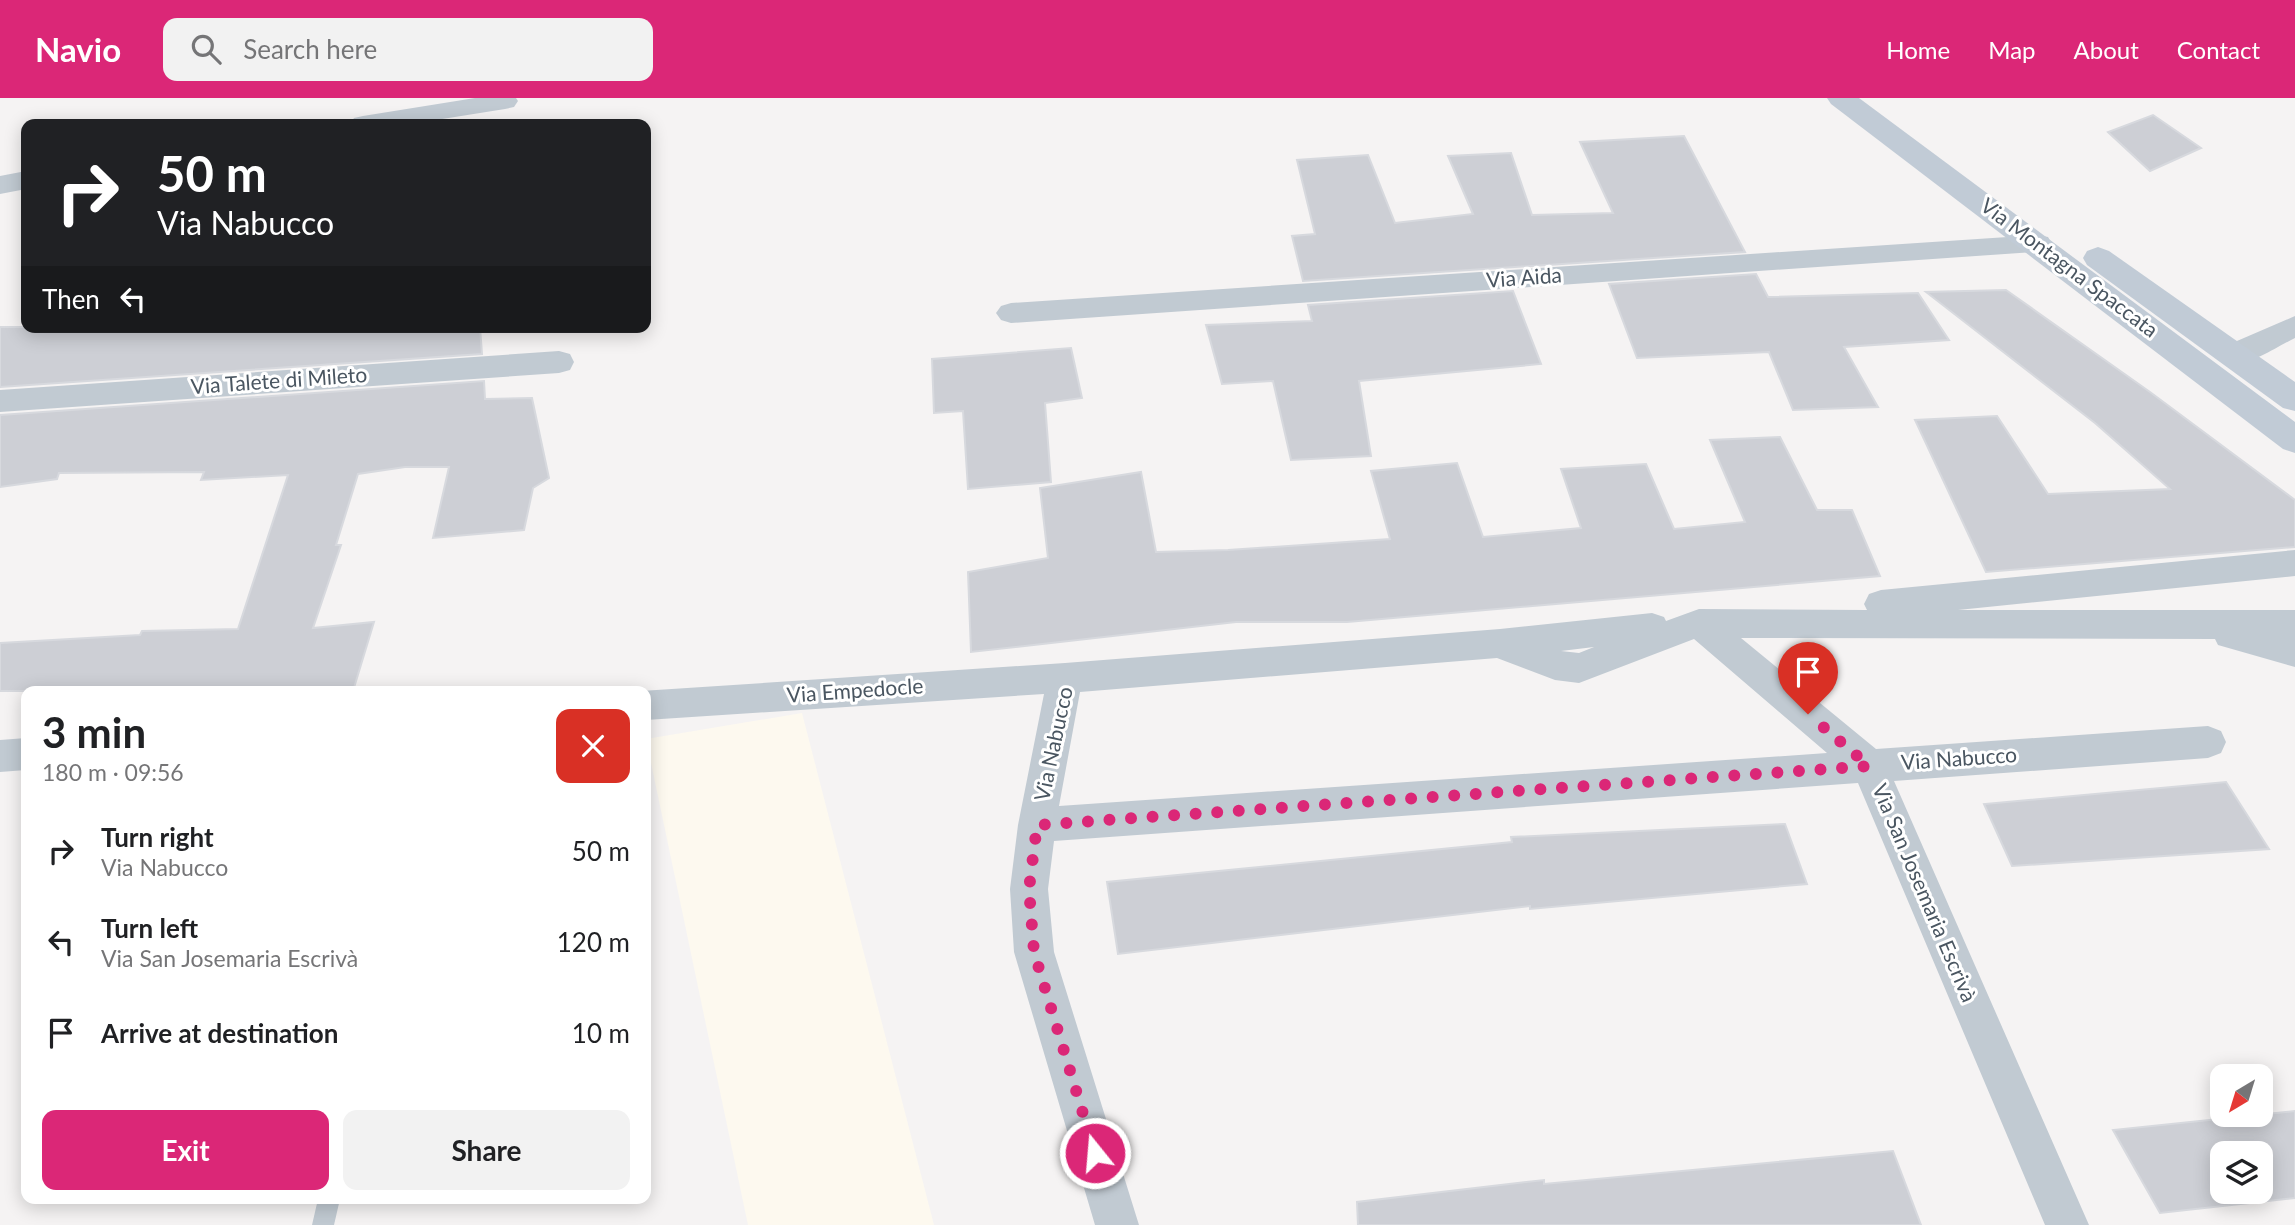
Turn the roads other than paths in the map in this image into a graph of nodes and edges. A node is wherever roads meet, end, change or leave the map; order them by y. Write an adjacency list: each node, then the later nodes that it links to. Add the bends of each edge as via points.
1 (1841, 98): 7 (main road, Via Montagna Spaccata)
2 (1879, 98): 10 (main road, Via Montagna Spaccata)
3 (505, 101): 4 (street)
4 (394, 119)
5 (21, 181): 6 (street)
6 (0, 185)
7 (2038, 244): 8 (street, Via Aida); 14 (main road, Via Montagna Spaccata)
8 (1011, 313)
9 (2295, 326): 10 (street)
10 (2234, 355): 12 (main road, Via Montagna Spaccata)
11 (559, 362): 13 (street, Via Talete di Mileto)
12 (2295, 399)
13 (0, 401)
14 (2295, 440)
15 (2295, 563): 16 (street, Via Nabucco)
16 (1699, 623): 18 (street, Via Nabucco); 20 (street, Via Nabucco, via 1578,668 1555,665 1498,643); 25 (street, Via San Josemaria Escrivà)
17 (2295, 624): 18 (street, Via Nabucco)
18 (2182, 626): 19 (street, Via Nabucco)
19 (2295, 652)
20 (1065, 678): 21 (street, Via Empedocle); 26 (street, Via Nabucco)
21 (651, 705)
22 (2208, 742): 25 (street, Via Nabucco)
23 (21, 754): 24 (street)
24 (0, 756)
25 (1869, 766): 26 (street, Via Nabucco); 30 (street, Via San Josemaria Escrivà)
26 (1037, 825): 29 (street, via 1029,889 1034,952)
27 (328, 1204): 28 (lane)
28 (323, 1225)
29 (1117, 1225)
30 (2067, 1225)

